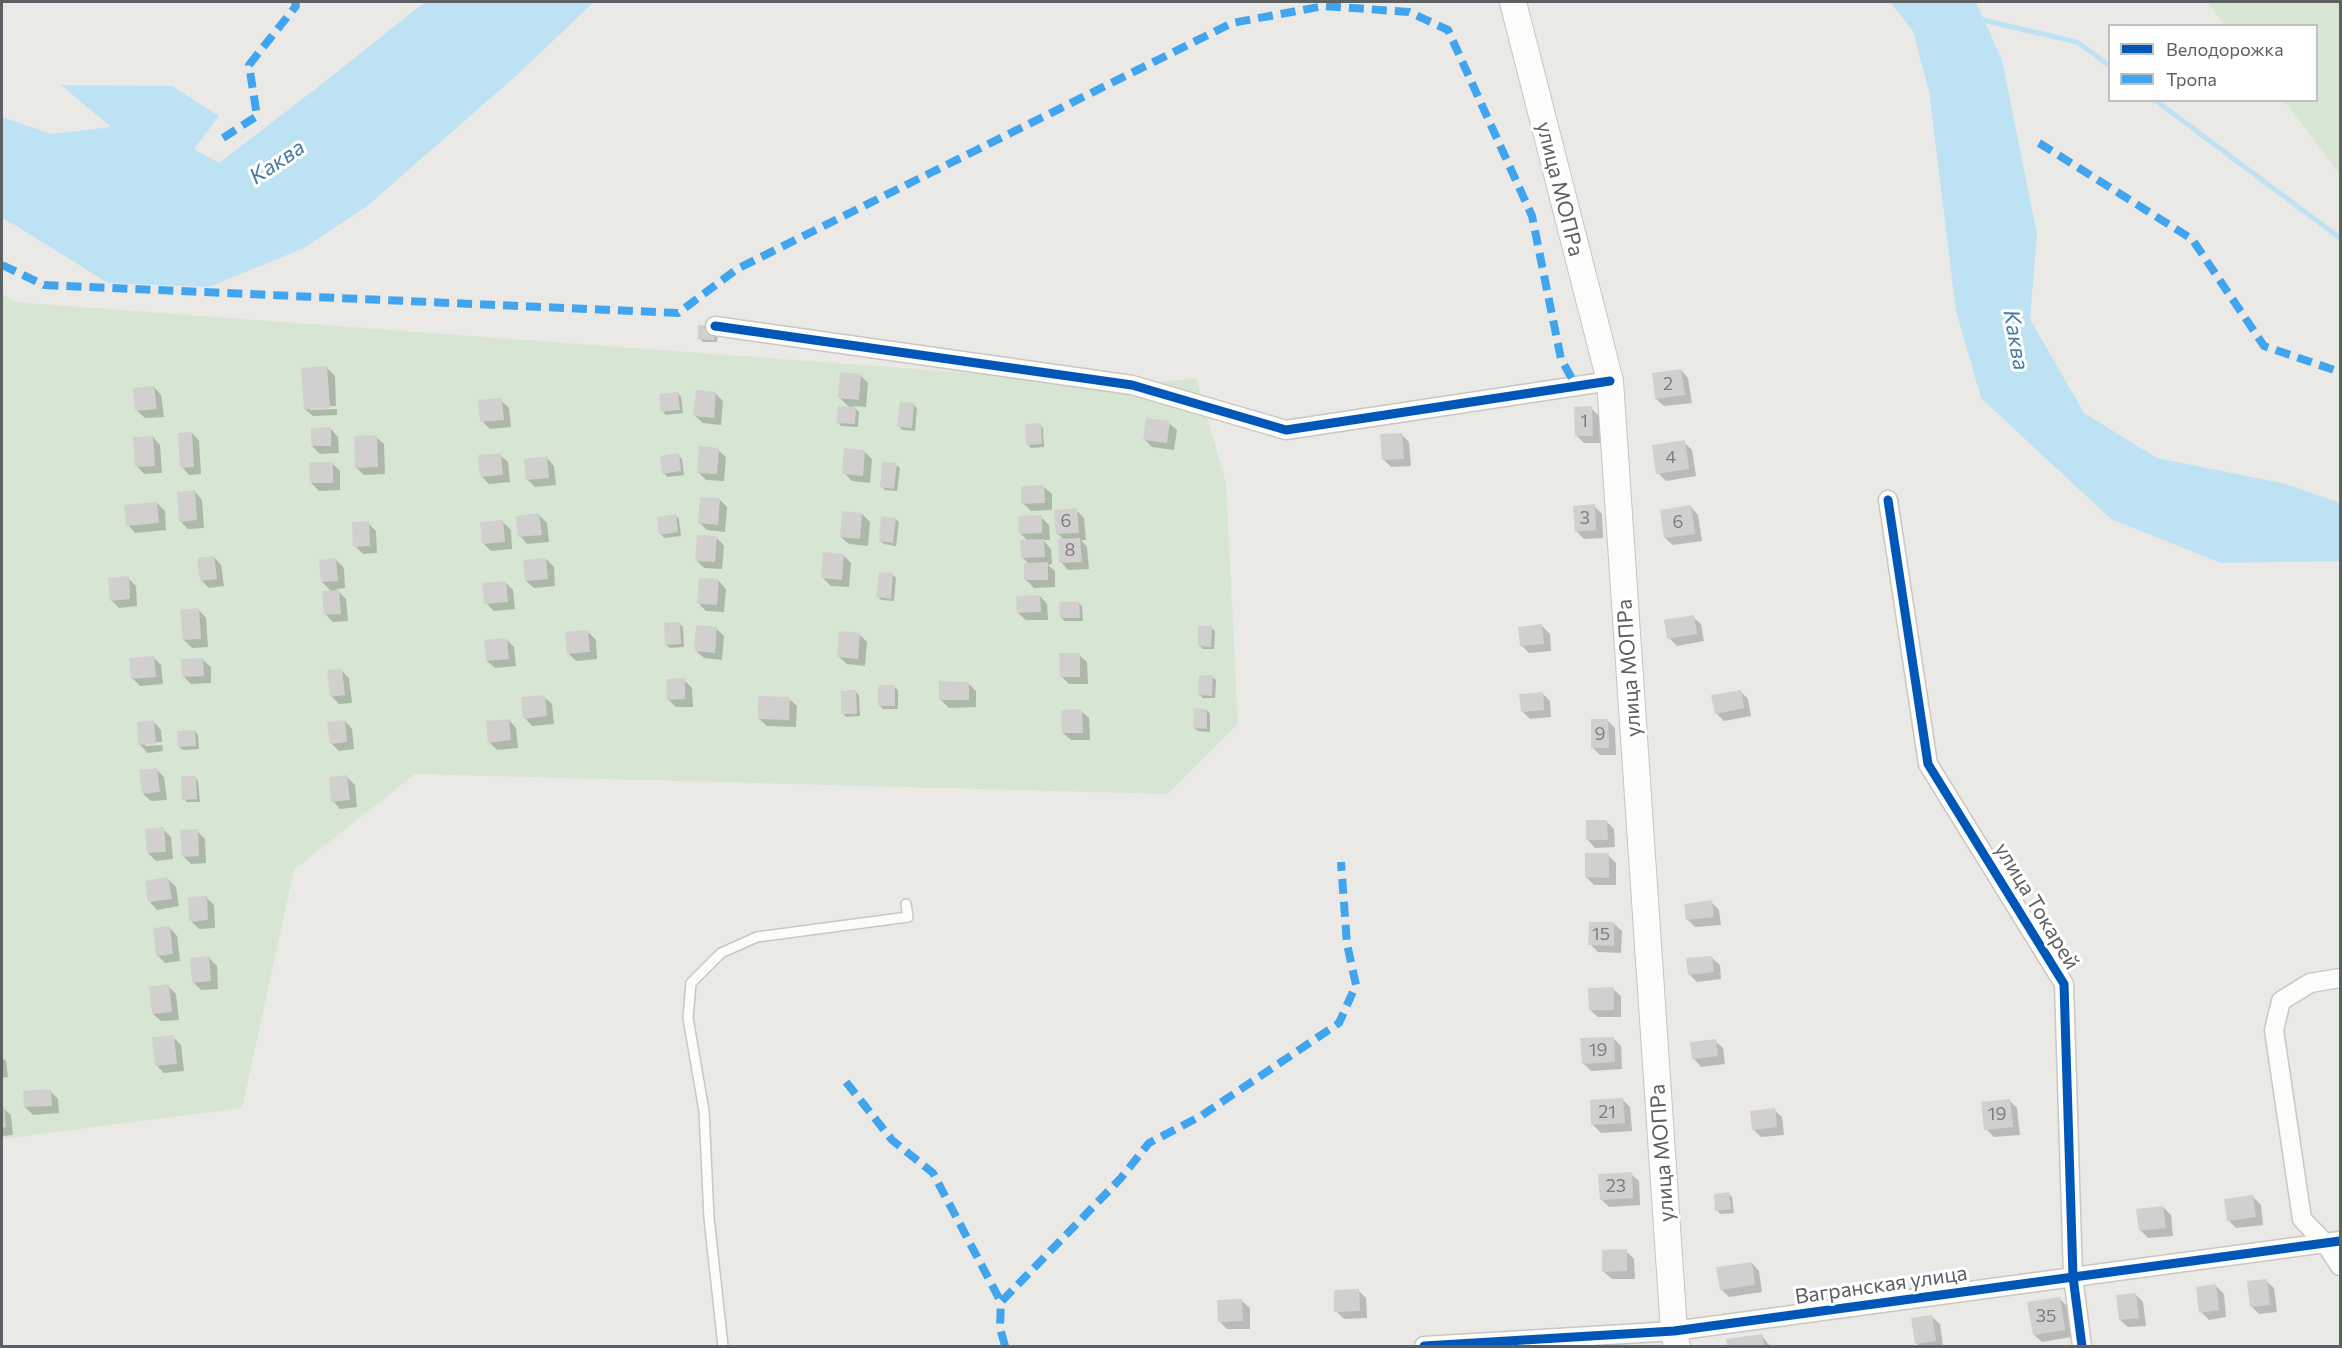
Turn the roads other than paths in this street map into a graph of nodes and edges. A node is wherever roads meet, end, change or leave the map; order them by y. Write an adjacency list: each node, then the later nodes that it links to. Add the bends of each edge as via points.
1 (1513, 2): 3 (main road, улица МОПРа)
2 (715, 326): 3 (street, via 1132,384 1286,430)
3 (1610, 381): 10 (main road, улица МОПРа)
4 (1887, 500): 9 (street, улица Токарей, via 1928,764 2064,984)
5 (906, 904): 11 (lane, via 908,916 757,937 721,953 691,983 688,1018 704,1111 709,1218)
6 (2340, 978): 7 (street, via 2310,983 2281,1001 2274,1030 2302,1219)
7 (2333, 1242): 8 (street); 9 (street, Вагранская улица)
8 (2340, 1266)
9 (2073, 1277): 10 (street, Вагранская улица); 13 (street, улица Токарей)
10 (1675, 1339): 12 (street, Вагранская улица)
11 (723, 1347)
12 (1424, 1347)
13 (2082, 1347)

